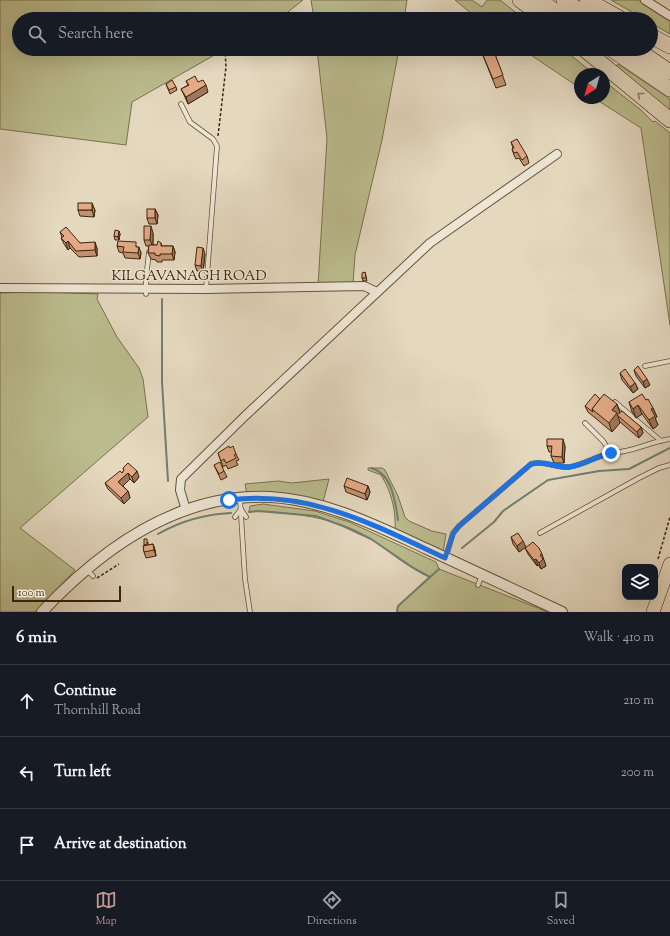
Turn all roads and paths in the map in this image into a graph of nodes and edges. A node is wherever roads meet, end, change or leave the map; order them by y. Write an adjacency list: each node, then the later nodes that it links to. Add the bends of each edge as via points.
1 (520, 0): 6 (highway)
2 (539, 0): 7 (highway)
3 (564, 0): 8 (highway)
4 (587, 0): 9 (highway)
5 (645, 0): 10 (street)
6 (536, 12)
7 (557, 12)
8 (582, 12)
9 (608, 12)
10 (670, 16)
11 (658, 40): 12 (highway)
12 (670, 46)
13 (225, 56): 21 (path)
14 (592, 56): 20 (highway, one-way to 14)
15 (621, 56): 18 (highway)
16 (646, 56): 17 (highway)
17 (670, 72)
18 (670, 89)
19 (181, 104): 21 (lane, via 190,122 213,139)
20 (670, 120)
21 (217, 146): 25 (lane)
22 (557, 154): 27 (street, via 430,243)
23 (149, 252): 26 (lane)
24 (0, 288): 26 (street, KILGAVANAGH ROAD, via 43,285)
25 (206, 290): 26 (street, KILGAVANAGH ROAD); 27 (street, KILGAVANAGH ROAD, via 364,286)
26 (146, 291)
27 (377, 292): 38 (street, via 181,480 180,490)
28 (670, 361): 29 (lane)
29 (645, 366)
30 (615, 402): 33 (lane)
31 (585, 423): 34 (lane)
32 (670, 439): 33 (lane)
33 (661, 441): 34 (lane, via 628,452)
34 (611, 453): 43 (lane, via 593,461 571,466 531,464 459,526 453,534)
35 (670, 465): 42 (lane, via 639,478)
36 (240, 498): 37 (lane); 38 (street); 43 (street, via 270,497 320,505 359,518)
37 (241, 509): 39 (lane); 40 (lane); 50 (lane)
38 (186, 510): 46 (street, via 126,539)
39 (235, 517)
40 (246, 517)
41 (670, 517): 44 (path)
42 (540, 533)
43 (445, 558): 47 (street)
44 (664, 561): 52 (highway)
45 (119, 564): 46 (path, via 100,576)
46 (88, 569): 49 (street, via 77,575)
47 (482, 575): 48 (lane); 51 (street)
48 (478, 586)
49 (42, 612)
50 (250, 612)
51 (562, 612)
52 (653, 612)

